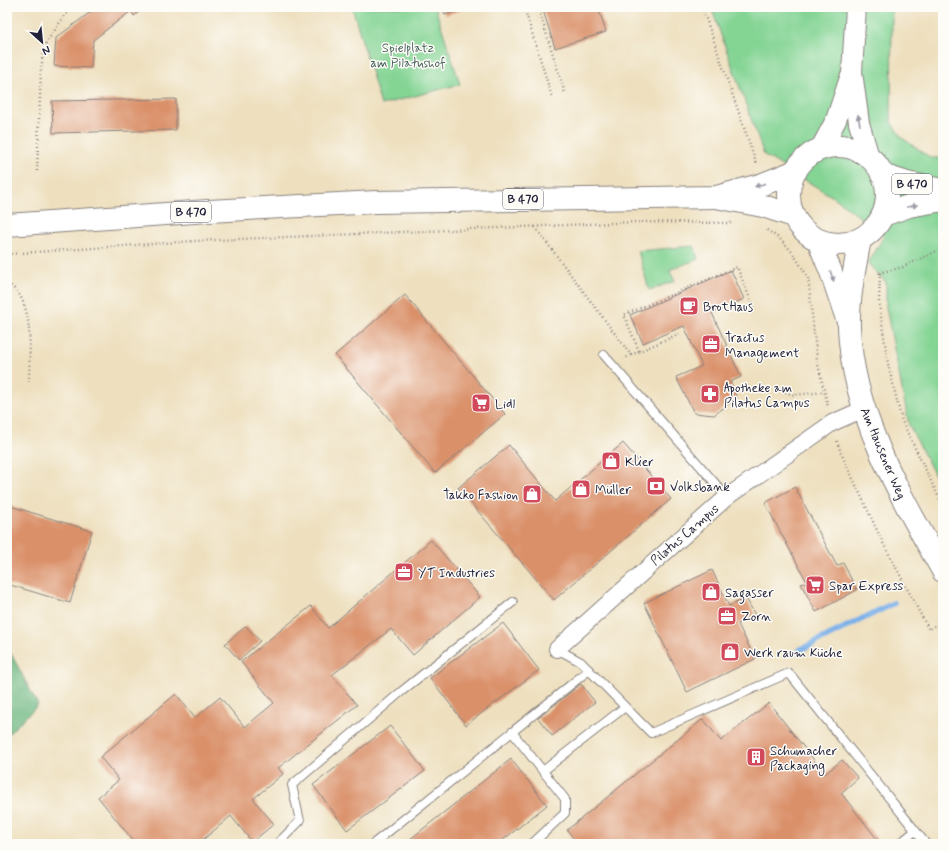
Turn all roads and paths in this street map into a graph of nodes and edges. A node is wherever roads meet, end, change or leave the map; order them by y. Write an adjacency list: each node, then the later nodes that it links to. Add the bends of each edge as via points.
1 (76, 7): 11 (path, via 65,15 44,46)
2 (524, 7): 8 (path)
3 (538, 7): 7 (path)
4 (702, 7): 14 (path)
5 (856, 7): 6 (street)
6 (852, 72): 9 (street, via 836,120); 10 (street, one-way to 6, via 859,123)
7 (565, 93)
8 (552, 97)
9 (820, 150): 10 (main road, via 837,147 854,149); 12 (main road, via 806,158)
10 (869, 157): 13 (main road)
11 (37, 171)
12 (796, 171): 14 (main road, B 470); 20 (main road, via 790,185 789,201)
13 (882, 175): 15 (main road, B 470); 19 (main road, via 886,188)
14 (763, 184): 16 (main road, B 470, one-way to 16)
15 (943, 190)
16 (716, 197): 18 (main road, B 470); 22 (main road, B 470, via 376,202)
17 (943, 200): 19 (main road, B 470, one-way to 17, via 909,206)
18 (762, 206): 20 (main road, B 470); 40 (path, via 758,224 780,239 808,277 817,360)
19 (883, 215): 24 (main road, via 877,225)
20 (794, 216): 25 (main road, via 800,226)
21 (736, 223): 23 (path, via 636,222)
22 (7, 225)
23 (535, 227): 27 (path, via 194,241); 36 (path)
24 (860, 239): 25 (main road, via 846,244); 32 (main road)
25 (818, 240): 32 (main road, one-way to 32)
26 (943, 248): 28 (path)
27 (7, 254)
28 (903, 267)
29 (880, 273): 44 (path, via 879,303 888,364 902,422)
30 (7, 284): 38 (path, via 20,295 26,309 29,327)
31 (752, 312): 34 (path, via 753,306 737,267 624,315)
32 (849, 326): 41 (main road, Am Hausener Weg, via 854,368)
33 (679, 334): 34 (path)
34 (639, 351): 36 (path)
35 (604, 355): 37 (lane)
36 (631, 355): 37 (path)
37 (614, 366): 43 (lane)
38 (29, 382)
39 (785, 392): 40 (path, via 794,395)
40 (824, 392): 42 (path)
41 (864, 409): 42 (street, Pilatus Campus); 45 (main road, Am Hausener Weg, via 901,497)
42 (832, 423): 43 (street, Pilatus Campus); 47 (path, via 841,453 873,522 929,630)
43 (727, 497): 48 (street, Pilatus Campus)
44 (943, 506)
45 (943, 571)
46 (513, 602): 54 (lane, via 402,691 292,785 300,821)
47 (943, 619)
48 (557, 649): 49 (lane, via 581,662)
49 (589, 670): 50 (lane); 51 (lane)
50 (625, 707): 52 (lane); 53 (lane, via 651,733 789,673)
51 (512, 732): 52 (lane); 55 (lane)
52 (543, 771): 56 (lane, via 566,799 565,813)
53 (915, 831): 57 (lane); 58 (lane)
54 (277, 844)
55 (373, 844)
56 (532, 844)
57 (899, 844)
58 (926, 844)

